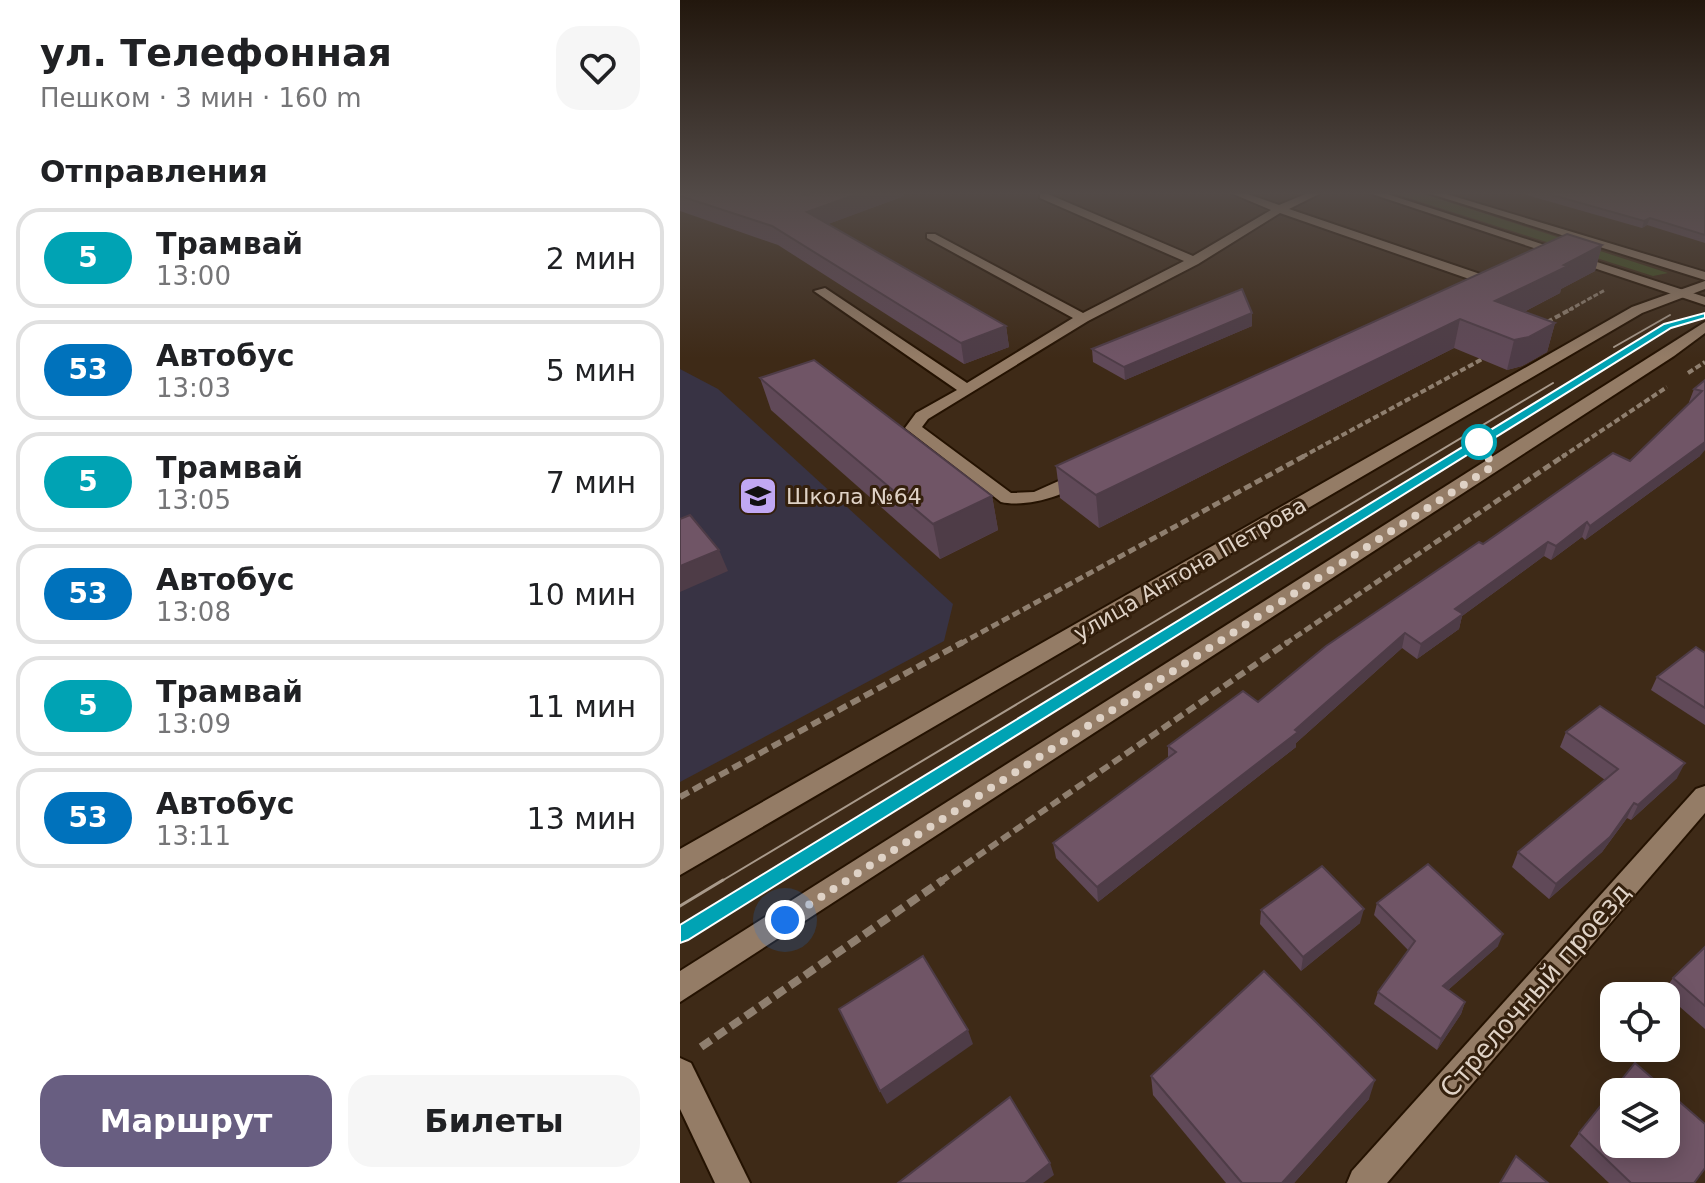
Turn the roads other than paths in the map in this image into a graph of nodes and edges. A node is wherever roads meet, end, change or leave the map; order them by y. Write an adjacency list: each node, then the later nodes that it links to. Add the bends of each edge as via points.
1 (954, 248): 15 (main road)
2 (1164, 248): 7 (main road)
3 (1215, 248): 7 (main road)
4 (1393, 248): 12 (main road, via 1482,279)
5 (1542, 248): 11 (main road)
6 (1614, 248): 8 (main road)
7 (1194, 261): 15 (main road)
8 (1705, 276)
9 (1705, 285): 11 (main road, улица Антона Петрова)
10 (820, 291): 17 (main road)
11 (1681, 294): 13 (main road); 14 (main road, улица Антона Петрова)
12 (1452, 299)
13 (1704, 300): 14 (main road)
14 (1637, 310): 20 (main road, улица Антона Петрова)
15 (1083, 318): 17 (main road)
16 (1703, 329): 21 (main road)
17 (967, 390): 18 (main road, via 922,416 913,428 1007,498 1037,497)
18 (1096, 469)
19 (1705, 796): 24 (main road, Стрелочный проезд)
20 (680, 863)
21 (680, 988)
22 (686, 1063): 23 (main road)
23 (733, 1183)
24 (1364, 1183)

